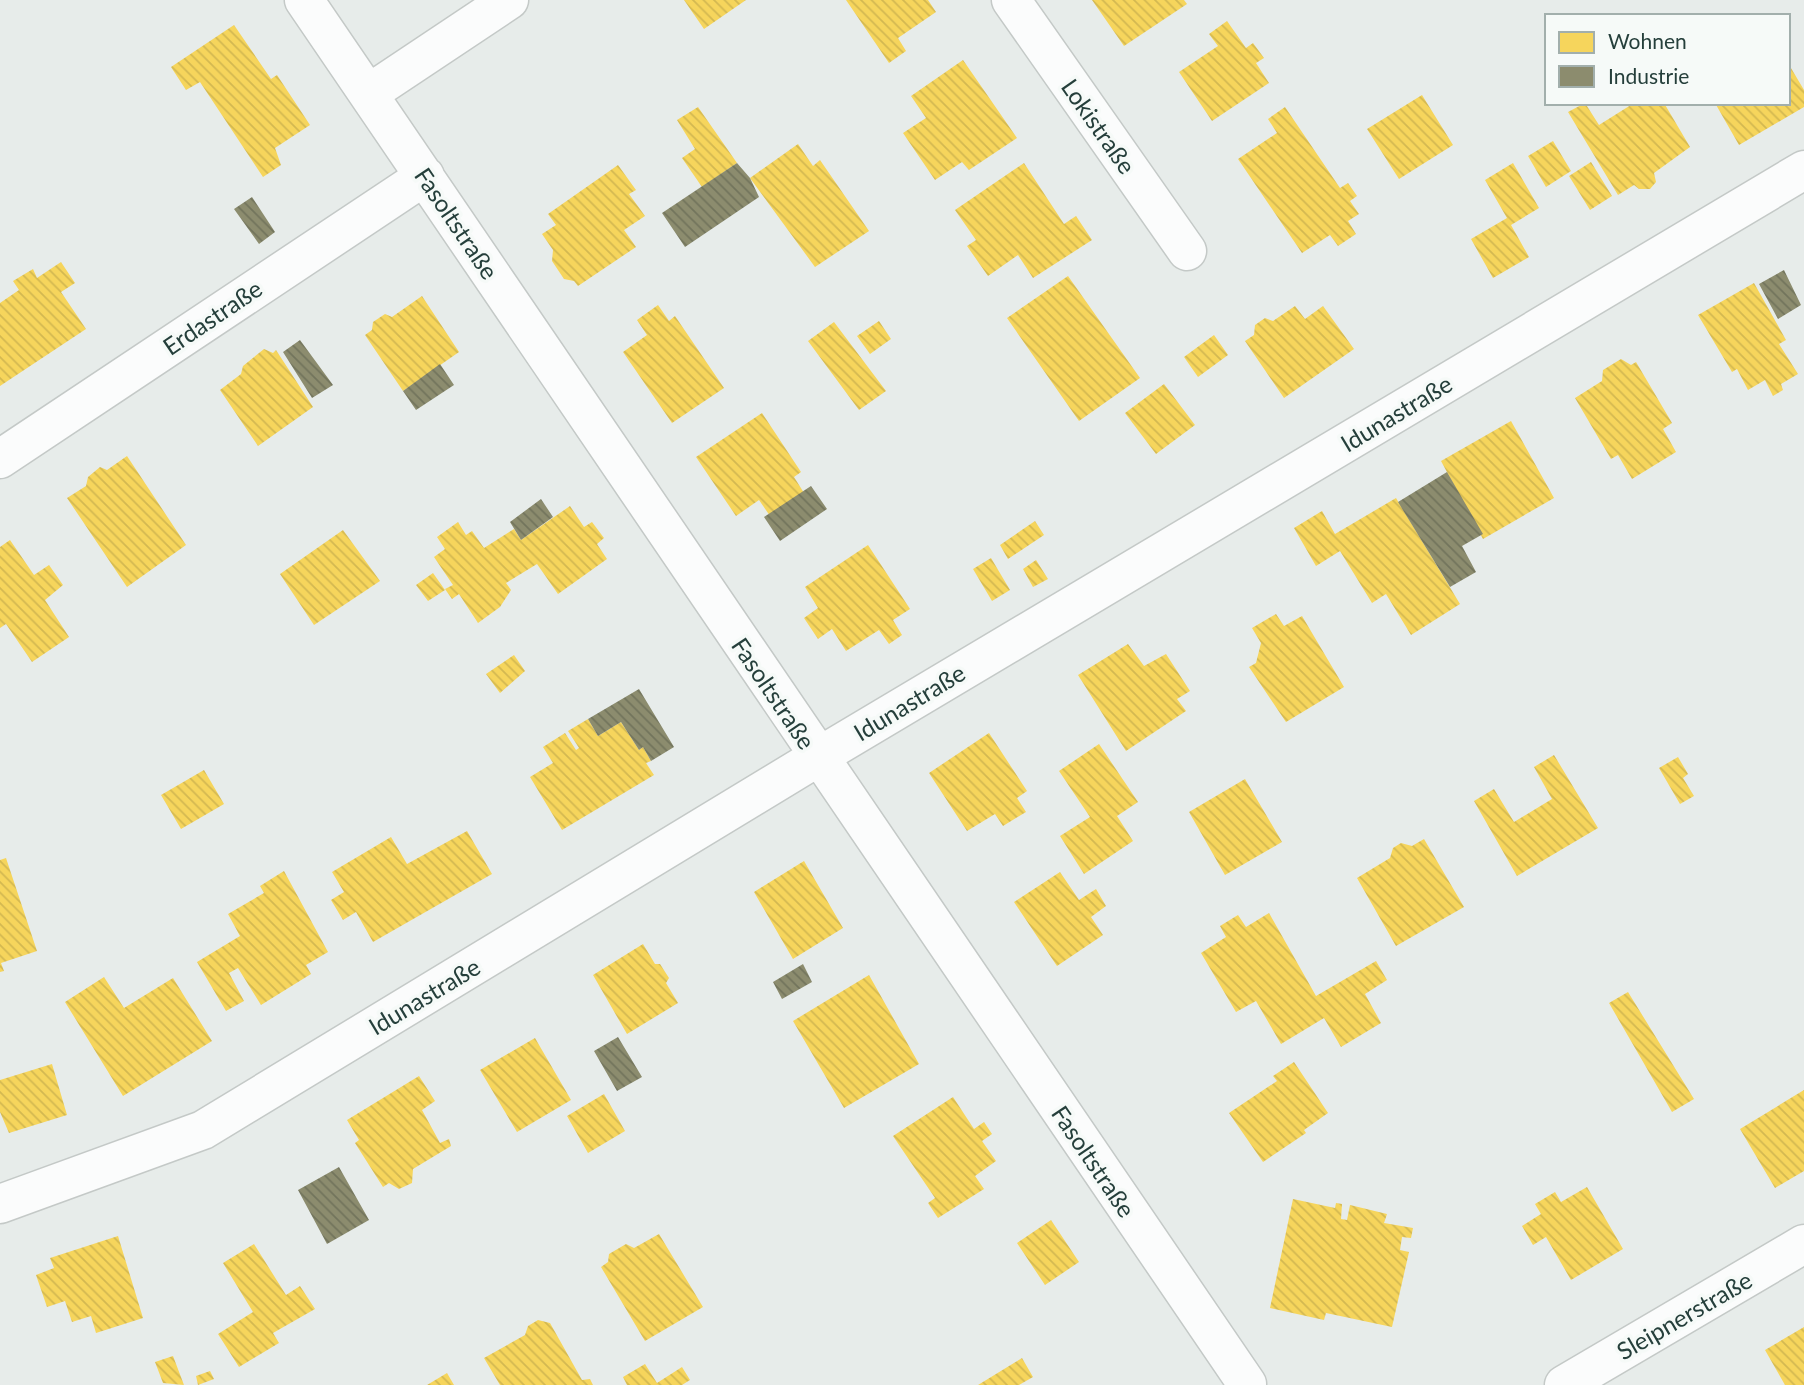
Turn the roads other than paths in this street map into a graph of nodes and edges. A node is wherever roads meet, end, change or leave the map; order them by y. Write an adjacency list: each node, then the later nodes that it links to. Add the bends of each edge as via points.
1 (304, 0): 4 (street, Fasoltstraße)
2 (509, 0): 4 (street)
3 (1012, 0): 7 (street, Lokistraße)
4 (368, 94): 6 (street, Fasoltstraße)
5 (1804, 170): 9 (street, Idunastraße)
6 (425, 176): 8 (street, Erdastraße); 9 (street, Fasoltstraße)
7 (1187, 251)
8 (0, 459)
9 (818, 757): 10 (street, Idunastraße, via 203,1130); 12 (street, Fasoltstraße)
10 (0, 1204)
11 (1804, 1244): 13 (street, Sleipnerstraße)
12 (1248, 1385)
13 (1564, 1385)

